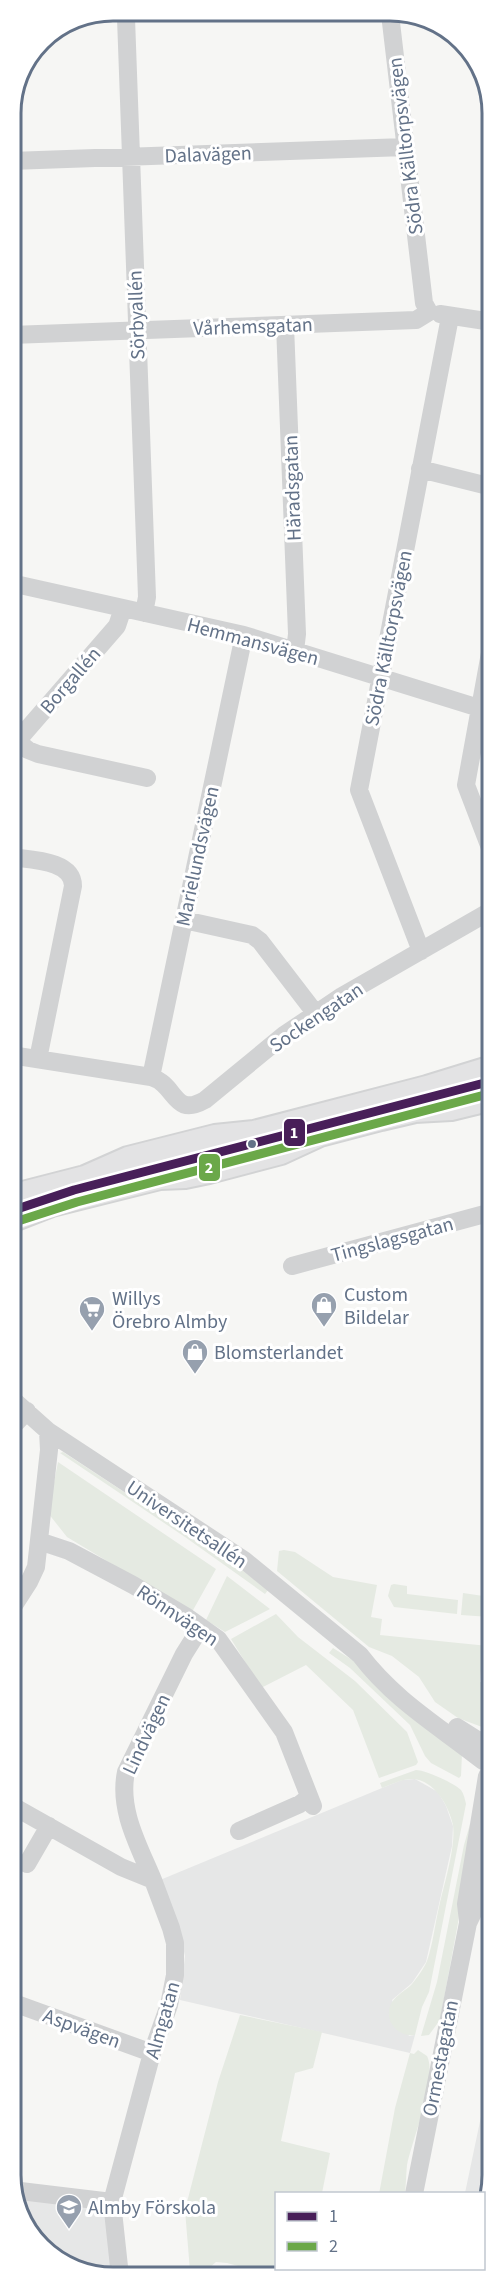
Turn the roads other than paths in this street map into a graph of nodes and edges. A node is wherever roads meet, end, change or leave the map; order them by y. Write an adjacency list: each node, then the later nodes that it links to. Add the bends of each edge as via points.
1 (126, 21): 4 (street, Sörbyallén)
2 (391, 21): 3 (street, Södra Källtorpsvägen)
3 (405, 147): 4 (street, Dalavägen); 6 (street, Södra Källtorpsvägen, via 424,303)
4 (131, 157): 5 (street, Dalavägen); 10 (street, Sörbyallén)
5 (21, 161)
6 (429, 312): 7 (street); 9 (street, Vårhemsgatan, via 416,320)
7 (450, 317): 8 (street); 12 (street, Södra Källtorpsvägen)
8 (482, 321)
9 (285, 325): 10 (street, Vårhemsgatan); 18 (street, Häradsgatan)
10 (137, 330): 11 (street, Vårhemsgatan); 16 (street, Sörbyallén, via 147,597)
11 (21, 335)
12 (420, 469): 13 (street); 19 (street, Södra Källtorpsvägen)
13 (482, 484)
14 (21, 585): 15 (street, Hemmansvägen)
15 (123, 608): 16 (street, Hemmansvägen); 22 (street, Borgallén, via 117,626)
16 (144, 613): 17 (street, Hemmansvägen)
17 (244, 635): 18 (street, Hemmansvägen); 28 (street, Marielundsvägen)
18 (295, 651): 19 (street, Hemmansvägen)
19 (380, 677): 20 (street, Hemmansvägen); 29 (street, Södra Källtorpsvägen, via 358,790)
20 (482, 709)
21 (482, 725): 25 (street, via 466,785)
22 (21, 736)
23 (21, 747): 24 (street)
24 (147, 778)
25 (482, 827)
26 (21, 859): 32 (street, via 57,866 73,878)
27 (482, 916): 29 (street, Sockengatan)
28 (184, 920): 30 (street, via 252,935); 34 (street, Marielundsvägen)
29 (421, 951): 30 (street, Sockengatan)
30 (316, 1014): 34 (street, Sockengatan, via 195,1106 179,1102 161,1080)
31 (21, 1056): 32 (street)
32 (38, 1059): 34 (street)
33 (482, 1070): 36 (main road, via 254,1132 208,1138 139,1155 85,1177)
34 (151, 1077)
35 (482, 1101): 38 (main road, via 381,1119 320,1135 281,1153 185,1177 160,1178 52,1205)
36 (21, 1193)
37 (482, 1215): 39 (street, Tingslagsgatan)
38 (21, 1217)
39 (292, 1266)
40 (21, 1406): 41 (street, Universitetsallén)
41 (27, 1411): 42 (street); 43 (street, Universitetsallén)
42 (21, 1417)
43 (48, 1431): 44 (street); 47 (street, Universitetsallén, via 244,1560 431,1710 476,1739)
44 (39, 1541): 45 (street, via 36,1568); 46 (street, Rönnvägen, via 69,1551 134,1585)
45 (21, 1593)
46 (201, 1628): 51 (street, Rönnvägen, via 219,1639 284,1732 311,1802); 53 (street, Lindvägen, via 135,1753 122,1789 124,1805)
47 (482, 1750)
48 (482, 1805): 55 (street, Ormestagatan, via 466,1904)
49 (21, 1811): 50 (street)
50 (49, 1826): 52 (street); 53 (street, via 121,1867)
51 (239, 1831)
52 (27, 1864)
53 (153, 1880): 57 (street, Almgatan, via 171,1929 176,1957 171,1997)
54 (482, 1891): 55 (street, Ormestagatan)
55 (468, 1923): 59 (street, Ormestagatan)
56 (21, 2006): 57 (street, Aspvägen)
57 (152, 2053): 60 (street, Almgatan)
58 (23, 2191): 60 (street)
59 (414, 2192)
60 (112, 2202): 61 (street, Almgatan)
61 (119, 2267)

